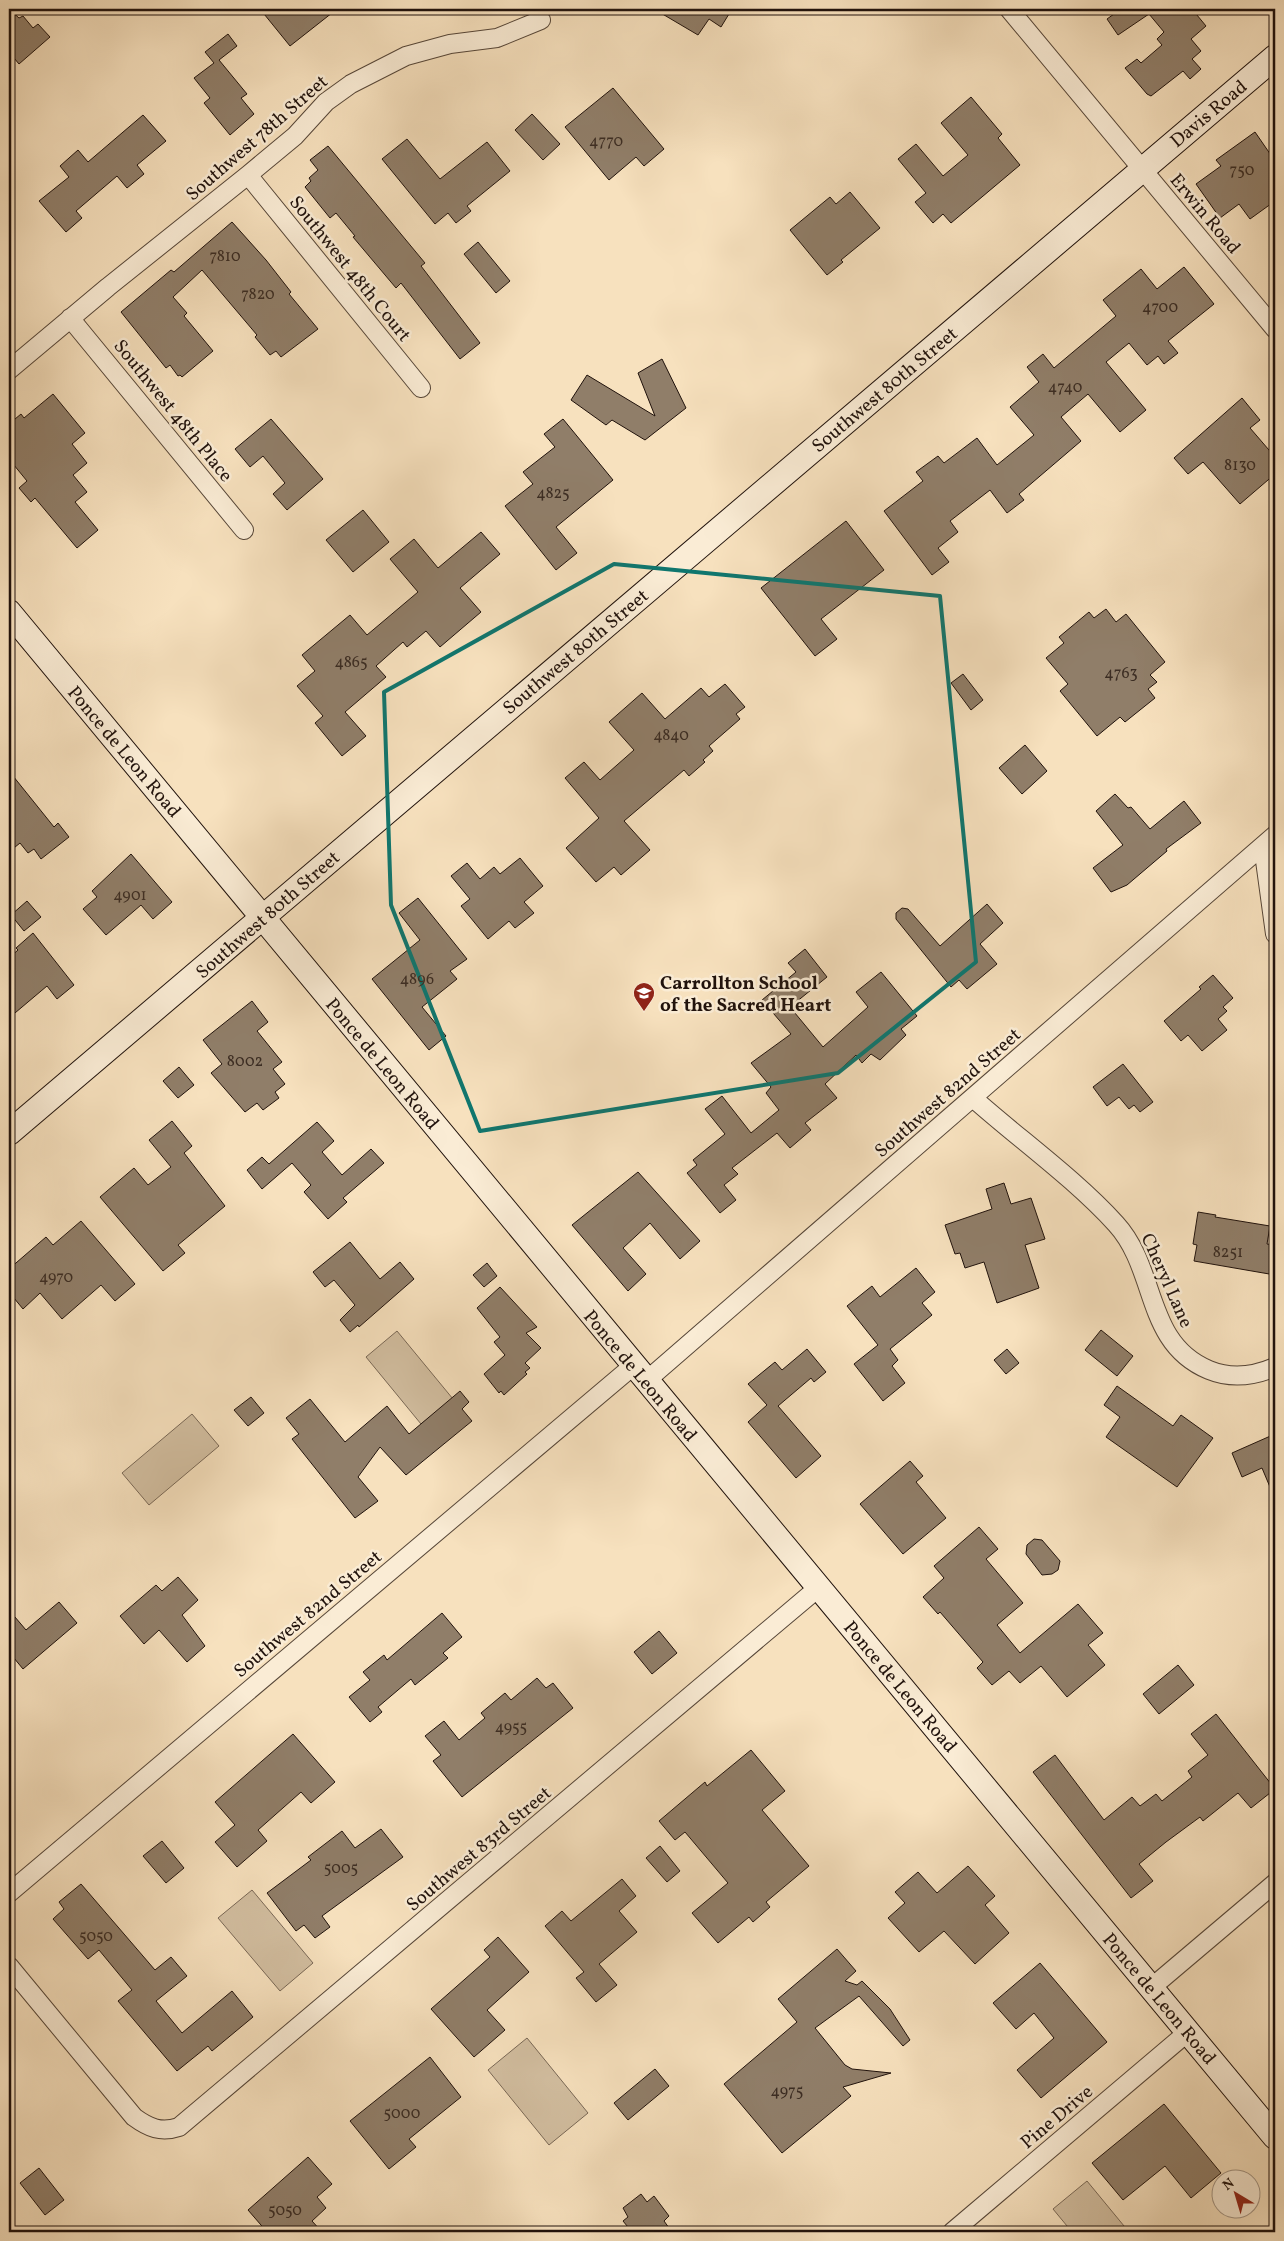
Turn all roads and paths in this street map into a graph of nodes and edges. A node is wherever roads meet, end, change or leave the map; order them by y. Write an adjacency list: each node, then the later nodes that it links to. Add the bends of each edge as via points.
1 (1009, 9): 4 (street, Erwin Road)
2 (541, 20): 5 (street, Southwest 78th Street, via 497,38 406,56 368,74 326,102 295,136)
3 (1275, 57): 4 (street, Davis Road)
4 (1142, 169): 7 (street, Erwin Road); 13 (street, Southwest 80th Street)
5 (248, 175): 6 (street, Southwest 78th Street); 9 (street, Southwest 48th Court)
6 (70, 318): 8 (street, Southwest 78th Street); 10 (street, Southwest 48th Place)
7 (1275, 329)
8 (9, 370)
9 (421, 388)
10 (244, 530)
11 (9, 612): 13 (street, Ponce de Leon Road)
12 (1269, 840): 14 (street); 15 (street, Southwest 82nd Street)
13 (262, 918): 16 (street, Southwest 80th Street); 18 (street, Ponce de Leon Road)
14 (1275, 934)
15 (973, 1098): 17 (street, Cheryl Lane, via 1117,1225 1145,1274 1164,1332 1182,1354 1203,1368 1227,1375 1255,1374); 18 (street, Southwest 82nd Street)
16 (9, 1133)
17 (1275, 1367)
18 (640, 1374): 19 (street, Ponce de Leon Road); 21 (street, Southwest 82nd Street)
19 (818, 1588): 22 (street, Southwest 83rd Street, via 189,2120 171,2129 146,2126 129,2112); 23 (street, Ponce de Leon Road)
20 (1275, 1882): 23 (street)
21 (9, 1893)
22 (9, 1966)
23 (1151, 1988): 24 (street, Ponce de Leon Road)
24 (1188, 2032): 25 (street, Ponce de Leon Road); 26 (street, Pine Drive)
25 (1275, 2137)
26 (952, 2232)

